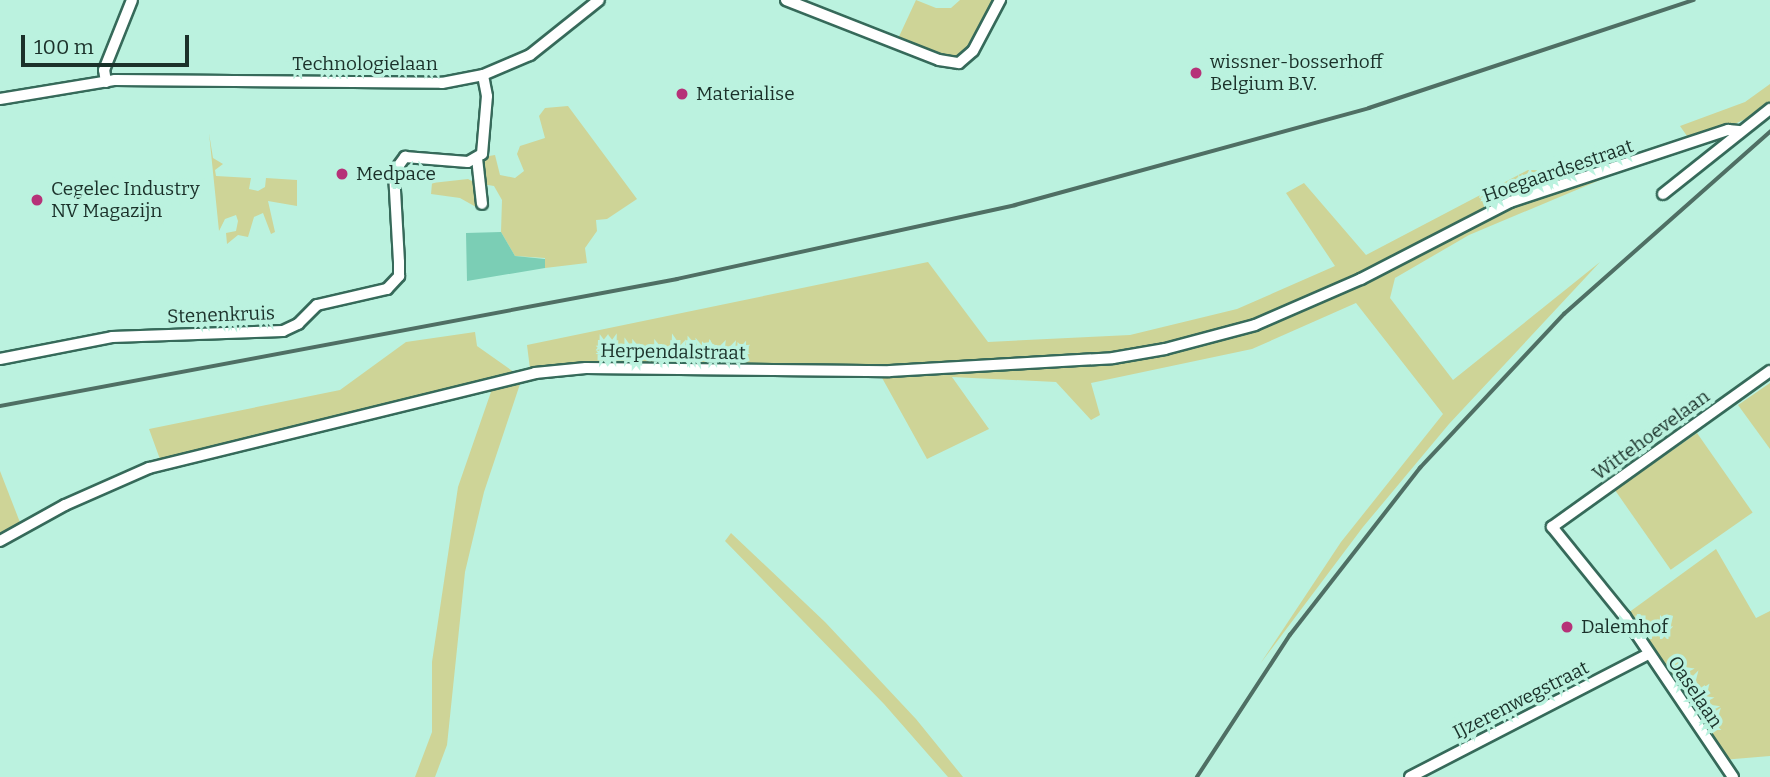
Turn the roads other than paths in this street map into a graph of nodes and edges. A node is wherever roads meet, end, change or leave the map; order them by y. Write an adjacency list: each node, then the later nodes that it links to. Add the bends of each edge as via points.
1 (132, 0): 6 (street, via 104,70)
2 (599, 0): 5 (street, Technologielaan, via 552,41)
3 (786, 0): 4 (street, via 939,60 959,63 973,51)
4 (1000, 0)
5 (483, 75): 6 (street, Technologielaan, via 442,83 380,85); 10 (street, via 487,96 484,145)
6 (106, 82): 7 (street, Technologielaan)
7 (0, 99)
8 (1770, 109): 9 (street, Hoegaardsestraat)
9 (1739, 131): 11 (street); 13 (street, Hoegaardsestraat, via 1728,130 1510,202)
10 (477, 158): 12 (street); 14 (street, Stenenkruis, via 468,162 414,156 399,162 394,172 398,276 387,289 317,305 298,324 283,331 112,337)
11 (1663, 194)
12 (482, 204)
13 (1361, 279): 17 (street, Herpendalstraat, via 1255,325 1113,358 890,371 586,368 535,373 149,468 65,505)
14 (0, 359)
15 (1770, 371): 16 (street, Wittehoevelaan)
16 (1552, 527): 18 (street, Oaselaan, via 1625,617)
17 (0, 541)
18 (1648, 654): 19 (street, IJzerenwegstraat); 20 (street, Oaselaan)
19 (1410, 777)
20 (1733, 777)

